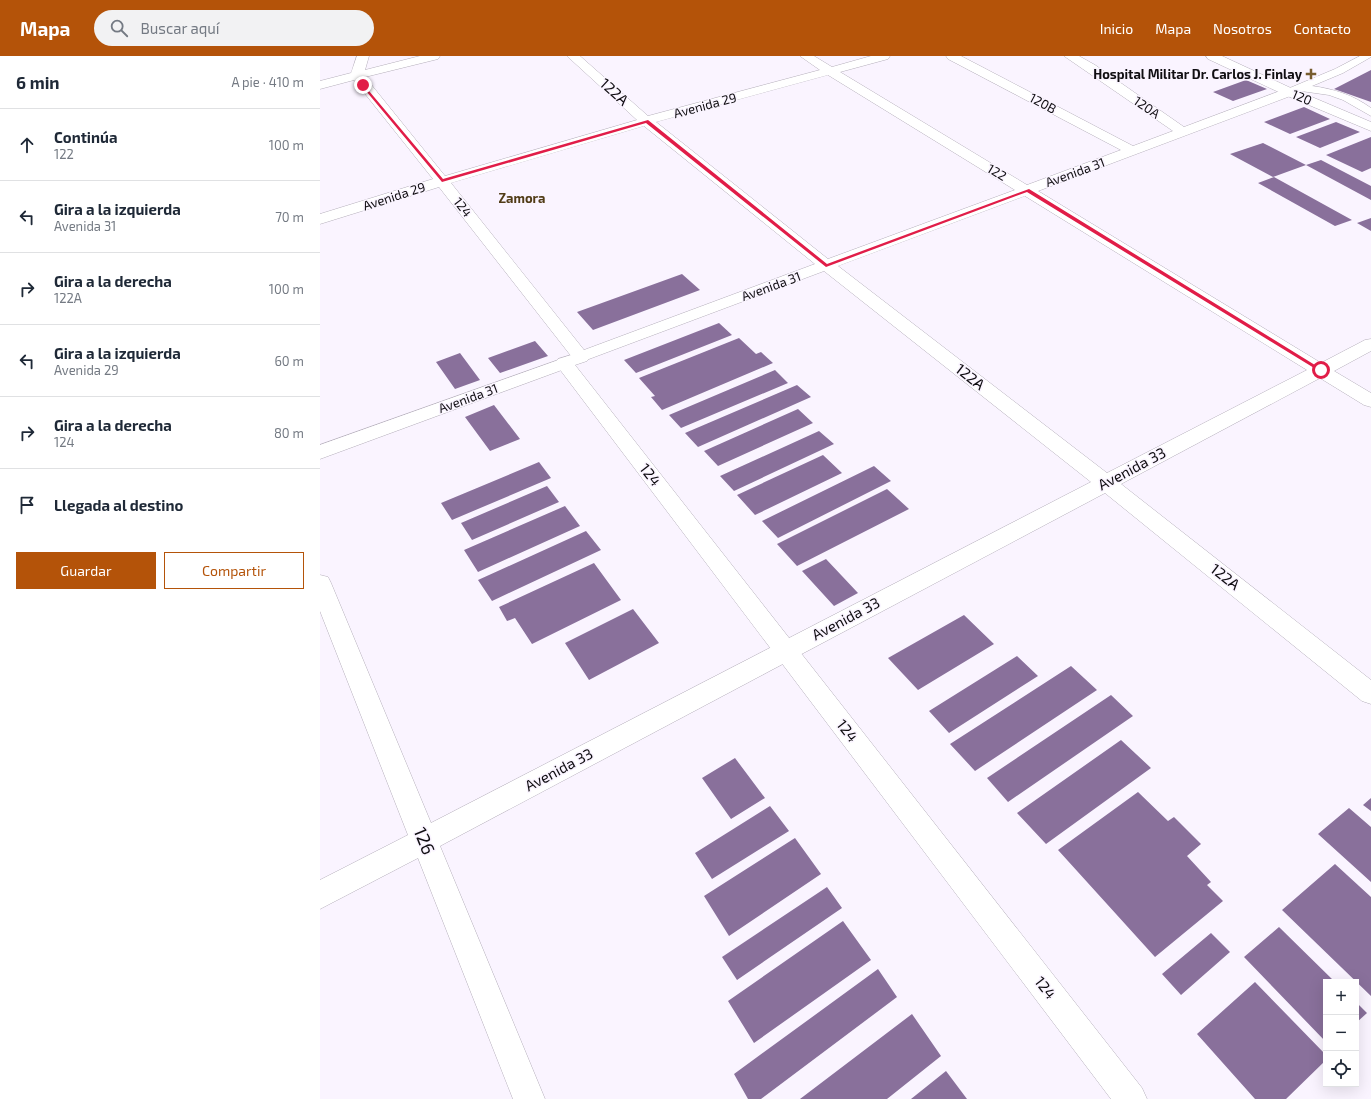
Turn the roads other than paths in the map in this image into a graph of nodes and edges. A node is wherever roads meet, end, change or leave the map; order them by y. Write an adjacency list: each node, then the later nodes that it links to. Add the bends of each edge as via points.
1 (363, 56): 11 (street)
2 (434, 56): 11 (street)
3 (573, 56): 17 (street, 122A)
4 (806, 56): 10 (street, 122)
5 (884, 56): 10 (street, Avenida 29)
6 (952, 56): 20 (street, 120B)
7 (1070, 56): 19 (street, 120A)
8 (1212, 56): 13 (street, 120)
9 (1367, 56): 13 (lane)
10 (831, 72): 17 (street, Avenida 29); 22 (street, 122)
11 (357, 74): 12 (street); 21 (street, 124, via 363,85)
12 (320, 85)
13 (1295, 90): 14 (lane, via 1328,91); 18 (street, 120); 19 (street, Avenida 31)
14 (1359, 104): 15 (lane); 16 (lane)
15 (1371, 108)
16 (1371, 114)
17 (646, 121): 21 (street, Avenida 29); 24 (street, 122A)
18 (1371, 127)
19 (1183, 132): 20 (street, Avenida 31)
20 (1133, 150): 22 (street, Avenida 31)
21 (442, 180): 23 (street, Avenida 29); 26 (street, 124)
22 (1027, 190): 24 (street, Avenida 31); 27 (street, 122)
23 (320, 219)
24 (826, 265): 26 (street, Avenida 31); 30 (street, 122A)
25 (1371, 344): 27 (street, Avenida 33)
26 (573, 360): 29 (street, Avenida 31); 32 (street, 124)
27 (1321, 370): 28 (street, 122); 30 (street, Avenida 33)
28 (1371, 401)
29 (320, 452)
30 (1106, 483): 32 (street, Avenida 33); 33 (street, 122A)
31 (320, 583): 34 (street, 126)
32 (785, 651): 34 (street, Avenida 33); 37 (street, 124)
33 (1371, 694)
34 (424, 840): 35 (street, Avenida 33); 36 (street, 126)
35 (320, 895)
36 (529, 1099)
37 (1131, 1099)

